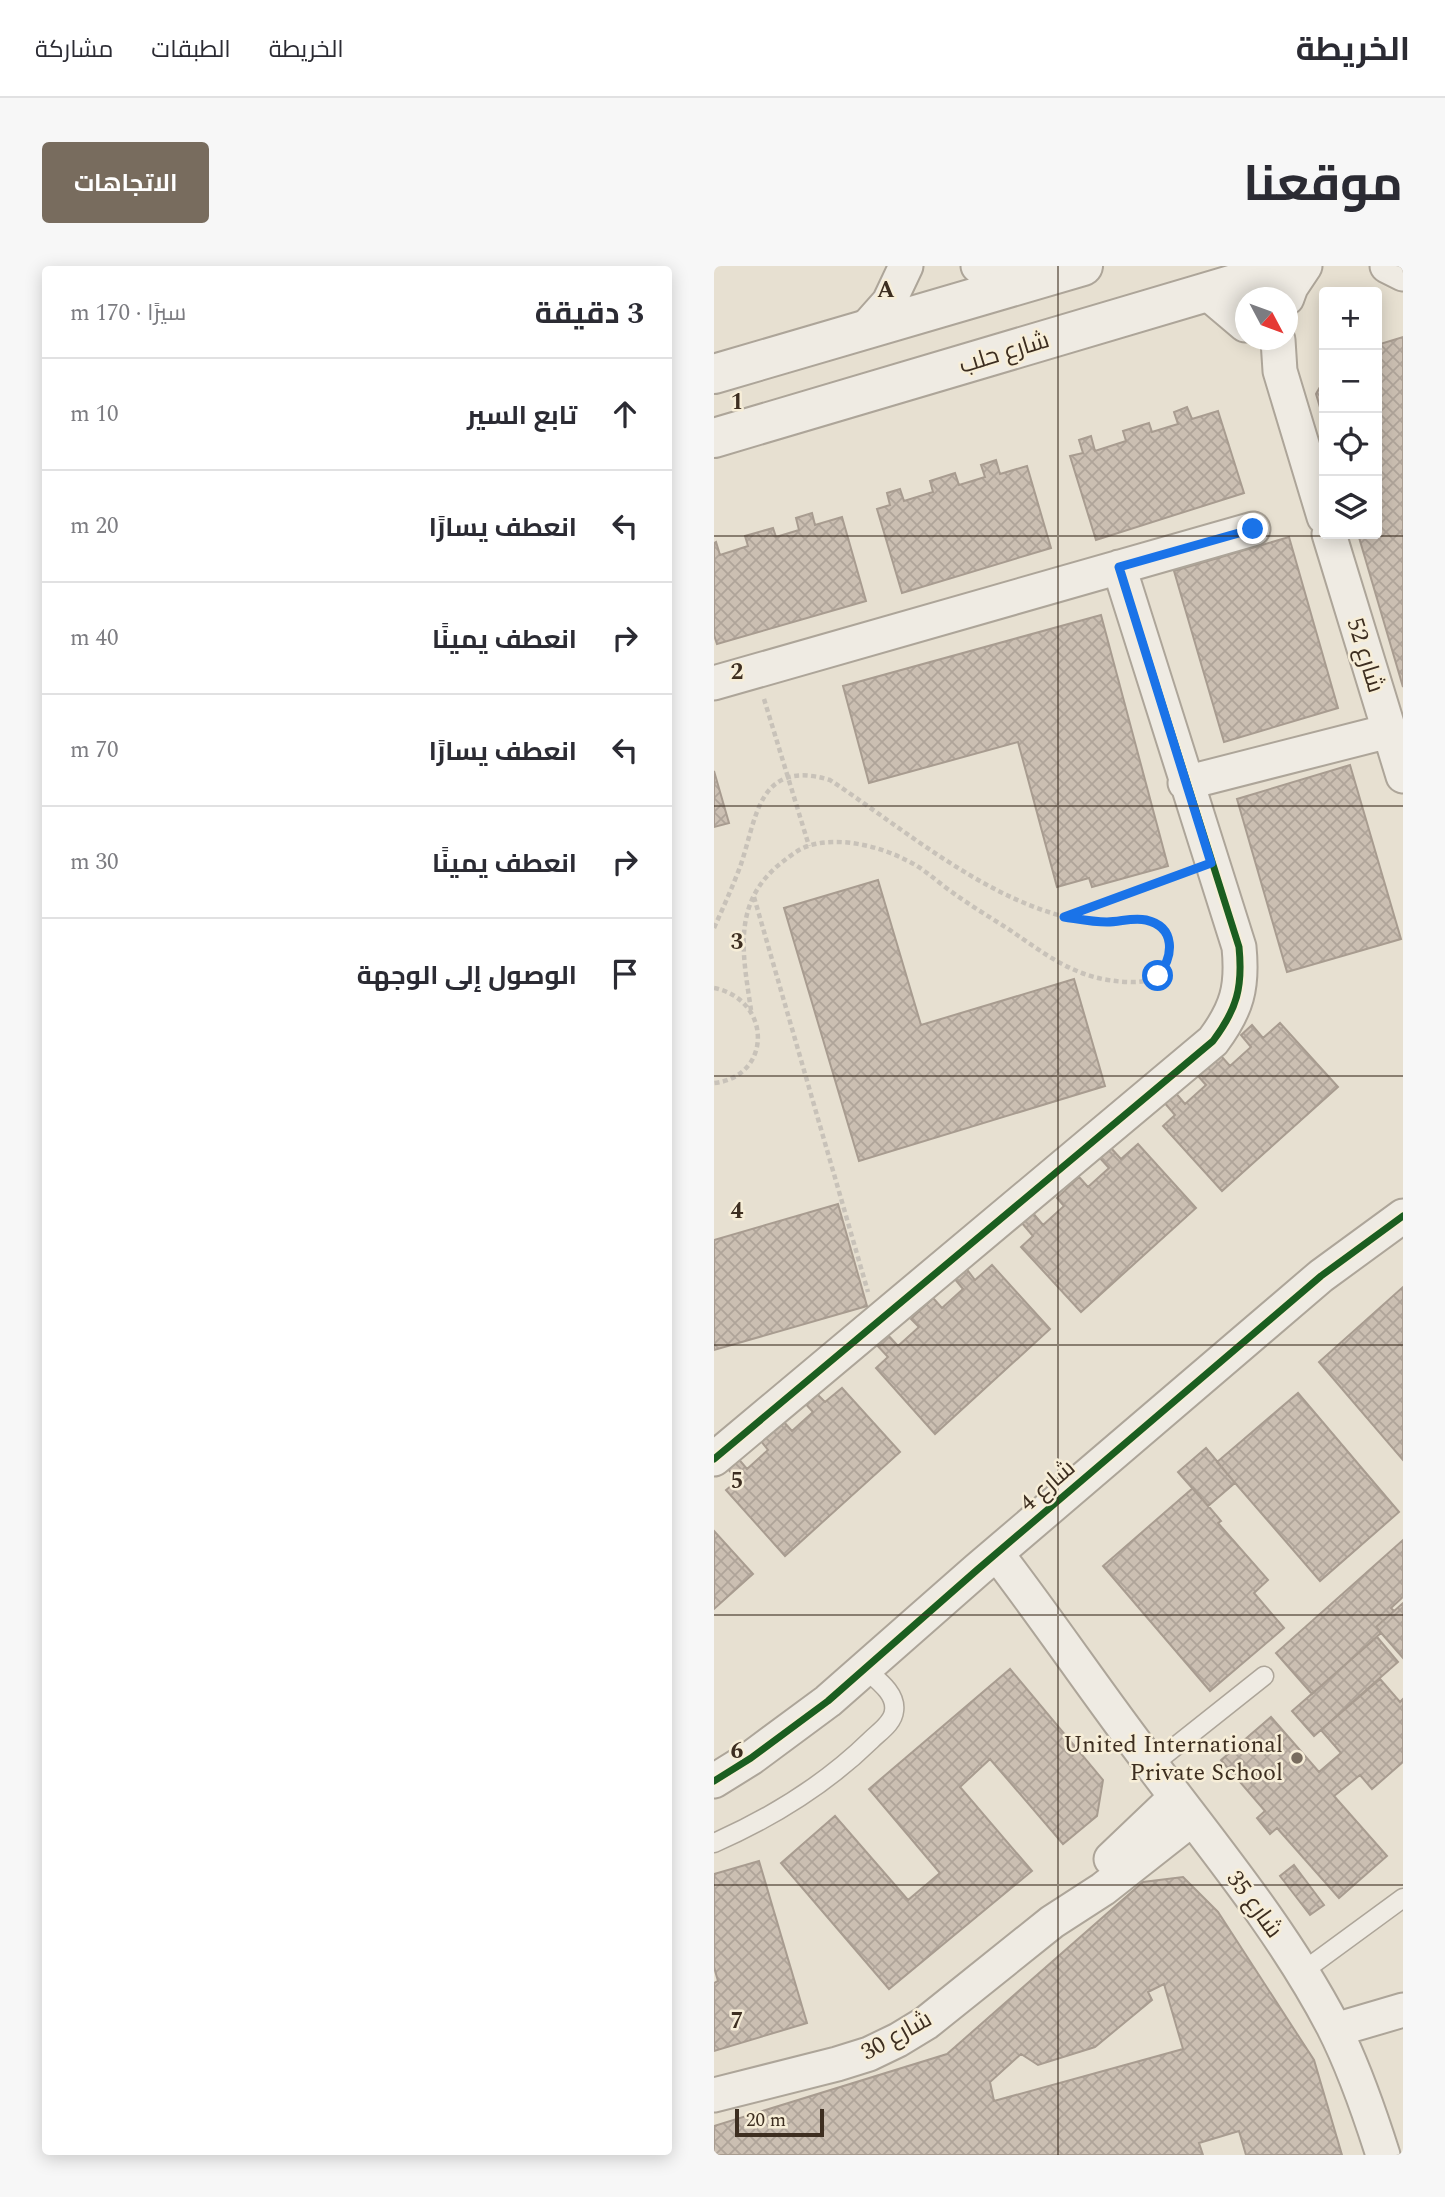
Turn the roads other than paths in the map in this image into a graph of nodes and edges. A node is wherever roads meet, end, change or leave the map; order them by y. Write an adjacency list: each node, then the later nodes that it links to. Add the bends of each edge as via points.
1 (906, 266): 12 (street, via 889,302)
2 (978, 266): 8 (street)
3 (1083, 266): 8 (street)
4 (1295, 266): 10 (street, شارع حلب)
5 (1304, 266): 9 (street)
6 (1387, 266): 7 (street)
7 (1403, 274)
8 (1021, 284): 12 (street)
9 (1293, 287)
10 (1206, 292): 11 (street); 15 (street, شارع حلب)
11 (1235, 317)
12 (865, 329): 14 (street)
13 (1279, 355): 16 (street)
14 (714, 374)
15 (714, 438)
16 (1319, 499)
17 (1253, 529): 19 (street)
18 (1331, 539): 21 (street, شارع 52)
19 (1119, 567): 20 (street); 23 (street)
20 (714, 683)
21 (1390, 731): 22 (street, شارع 52); 23 (street)
22 (1403, 776)
23 (1185, 783): 25 (street, via 1239,947 1238,997 1228,1020 1213,1041)
24 (1403, 1216): 26 (street, شارع 4, via 1321,1276)
25 (714, 1459)
26 (987, 1562): 27 (street, شارع 4); 29 (street, شارع 35, via 1039,1637 1085,1677)
27 (864, 1668): 30 (street, شارع 4, via 790,1730); 32 (lane, via 894,1700 888,1724 822,1783 785,1808)
28 (1264, 1676): 29 (lane)
29 (1152, 1765): 31 (street, شارع 35)
30 (714, 1781)
31 (1184, 1808): 34 (street, شارع 35); 37 (street, شارع 30, via 1103,1889 1052,1922 926,2023 869,2054)
32 (714, 1843)
33 (1403, 1898): 34 (lane)
34 (1303, 1972): 36 (street, شارع 35)
35 (1403, 2010): 36 (street)
36 (1335, 2029): 38 (street, شارع 35)
37 (714, 2095)
38 (1383, 2155)

